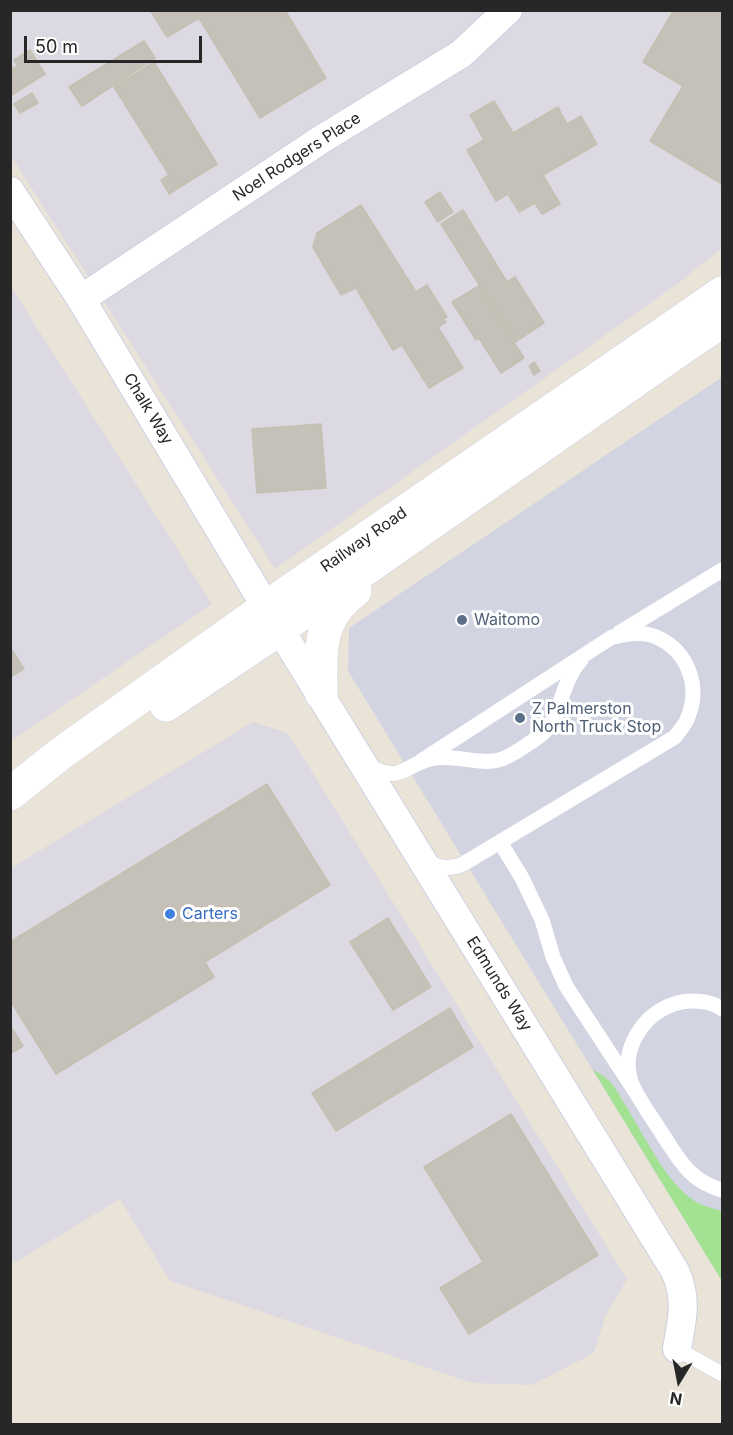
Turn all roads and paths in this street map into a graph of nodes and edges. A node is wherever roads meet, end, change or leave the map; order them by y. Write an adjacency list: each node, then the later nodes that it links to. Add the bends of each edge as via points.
1 (508, 10): 4 (street, Noel Rodgers Place, via 461,54 322,139)
2 (10, 191): 4 (street, Chalk Way)
3 (723, 292): 8 (main road, Railway Road)
4 (81, 299): 8 (street, Chalk Way)
5 (723, 321): 6 (main road, Railway Road)
6 (541, 447): 8 (main road, Railway Road); 10 (main road, via 469,513 344,599 329,619 321,649)
7 (723, 570): 9 (lane)
8 (274, 617): 10 (street, Edmunds Way); 13 (main road, Railway Road, via 60,754); 14 (main road, Railway Road)
9 (592, 650): 11 (lane); 11 (lane, via 577,664 549,728 540,737 498,760); 15 (lane, via 612,637 633,633 653,636 671,646 685,661 693,680 694,700 687,720 675,736)
10 (321, 693): 12 (street, Edmunds Way)
11 (422, 761): 12 (lane, via 406,771 390,774)
12 (364, 763): 16 (street, Edmunds Way)
13 (10, 794)
14 (10, 807)
15 (500, 842): 16 (lane, via 457,867 439,867); 18 (lane, via 542,920 566,986)
16 (421, 856): 20 (street, Edmunds Way, via 675,1271 684,1303)
17 (723, 1010): 18 (lane, via 699,1001 679,1002 661,1008 644,1022 633,1041 628,1062 632,1083)
18 (642, 1102): 19 (lane, via 685,1168 701,1182)
19 (723, 1190)
20 (677, 1349): 21 (lane)
21 (723, 1374)

